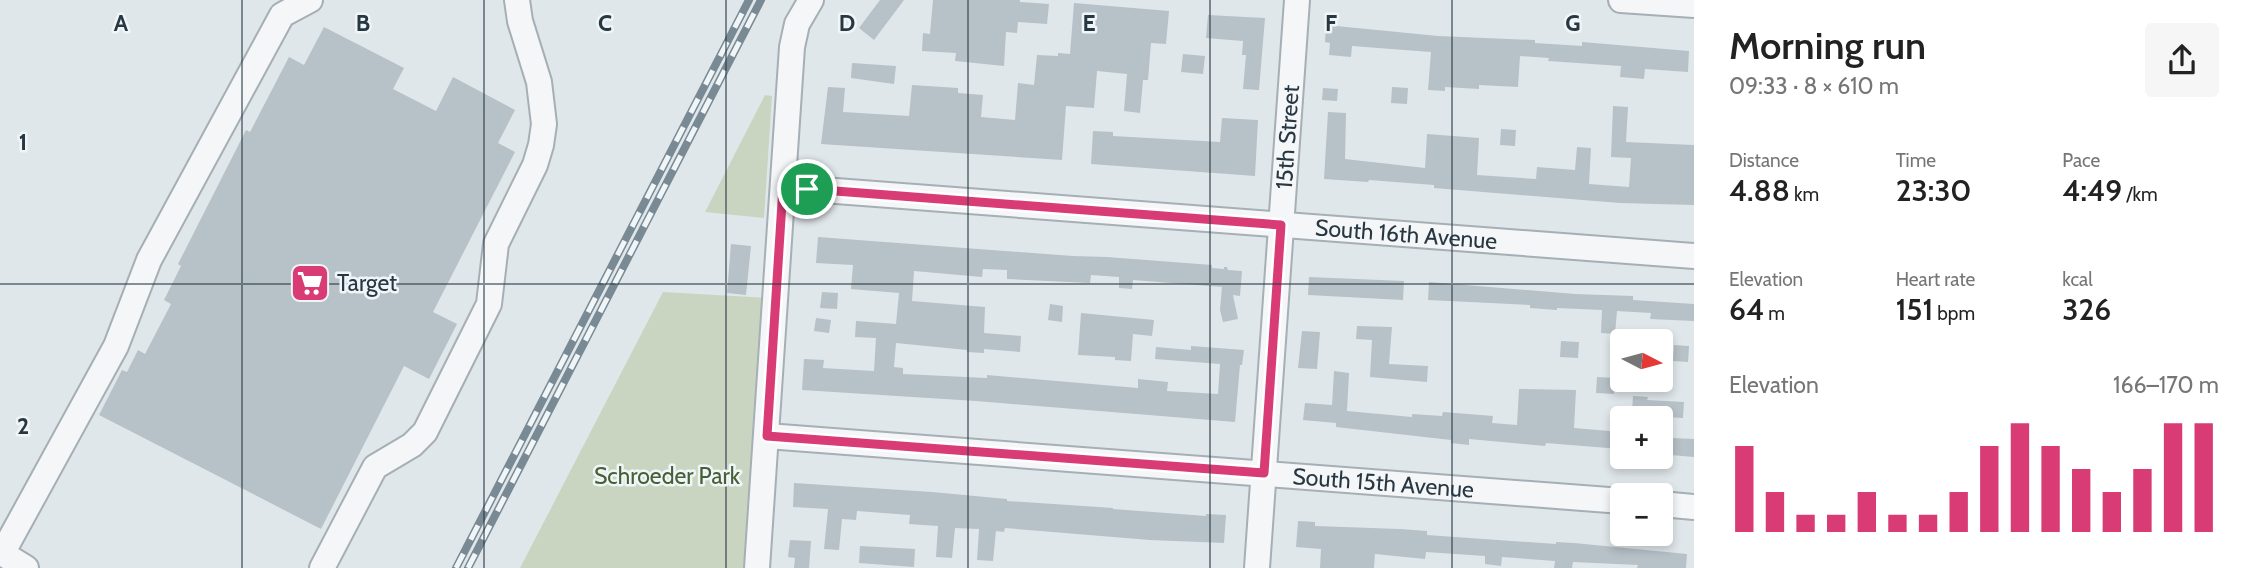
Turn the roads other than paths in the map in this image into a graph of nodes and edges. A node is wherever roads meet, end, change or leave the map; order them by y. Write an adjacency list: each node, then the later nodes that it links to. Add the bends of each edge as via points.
1 (310, 0): 15 (street, via 282,15 149,260 111,356)
2 (517, 0): 17 (street, via 539,82 544,124 535,165 496,244 489,304 425,432 375,467)
3 (811, 0): 7 (street, via 797,24 792,47)
4 (1297, 0): 8 (street, 15th Street)
5 (1621, 0): 6 (street)
6 (1694, 5)
7 (783, 187): 8 (street, South 16th Avenue); 10 (street)
8 (1281, 225): 9 (street, South 16th Avenue); 11 (street, 15th Street)
9 (1694, 256)
10 (767, 436): 11 (street, South 15th Avenue); 18 (street)
11 (1264, 473): 12 (street, South 15th Avenue); 19 (street, 15th Street)
12 (1610, 500)
13 (1673, 505): 14 (street)
14 (1694, 507)
15 (2, 552): 16 (street)
16 (26, 568)
17 (322, 568)
18 (757, 568)
19 (1257, 568)

